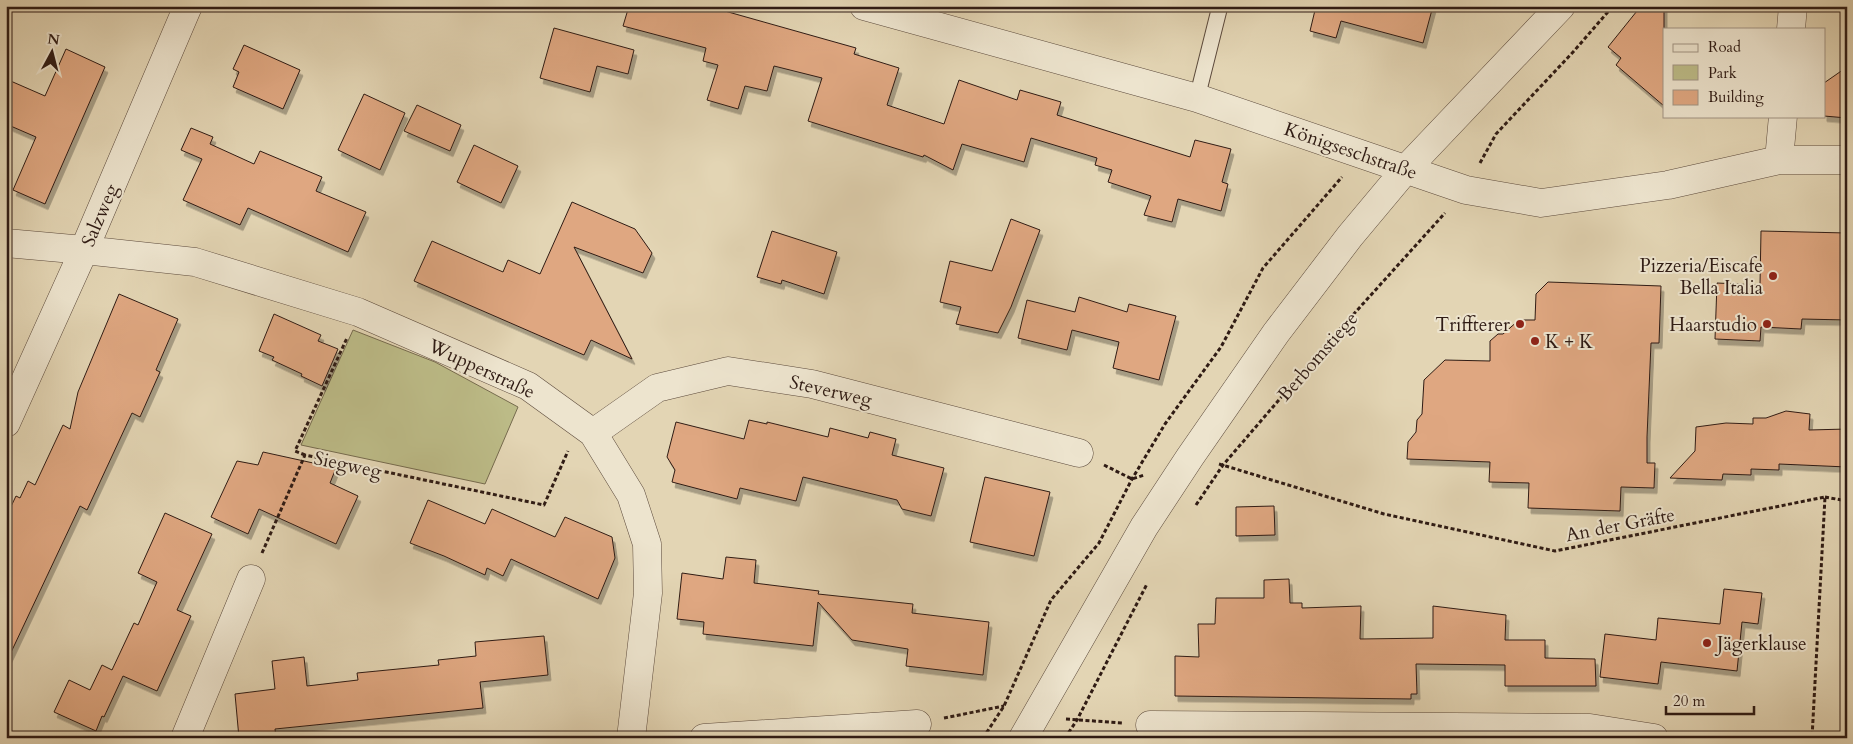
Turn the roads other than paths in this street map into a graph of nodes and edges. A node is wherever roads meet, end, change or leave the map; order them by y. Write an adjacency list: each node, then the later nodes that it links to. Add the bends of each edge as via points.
1 (188, 6): 13 (street, Salzweg)
2 (864, 6): 7 (street, Königseschstraße)
3 (1220, 6): 7 (lane)
4 (1561, 6): 11 (street)
5 (1793, 6): 6 (street)
6 (1791, 28)
7 (1197, 98): 11 (street, Königseschstraße)
8 (1783, 118): 9 (street)
9 (1779, 160): 10 (street, Königseschstraße); 11 (street, Königseschstraße, via 1668,185 1541,203 1466,190)
10 (1847, 160)
11 (1406, 169): 24 (street, via 1281,326 1190,458 1144,527)
12 (6, 244): 13 (street, Wupperstraße)
13 (84, 250): 14 (street, Salzweg); 15 (street, Wupperstraße, via 194,262 358,312 528,386)
14 (6, 422)
15 (594, 433): 16 (street, Steverweg, via 657,388 728,371 812,384); 22 (street, Wupperstraße, via 631,495 647,544 648,593)
16 (1079, 453)
17 (251, 579): 21 (street)
18 (917, 724): 23 (street)
19 (1150, 725): 20 (street)
20 (1305, 731): 25 (street, via 1590,728)
21 (185, 738)
22 (631, 738)
23 (704, 738)
24 (1023, 738)
25 (1654, 738)

